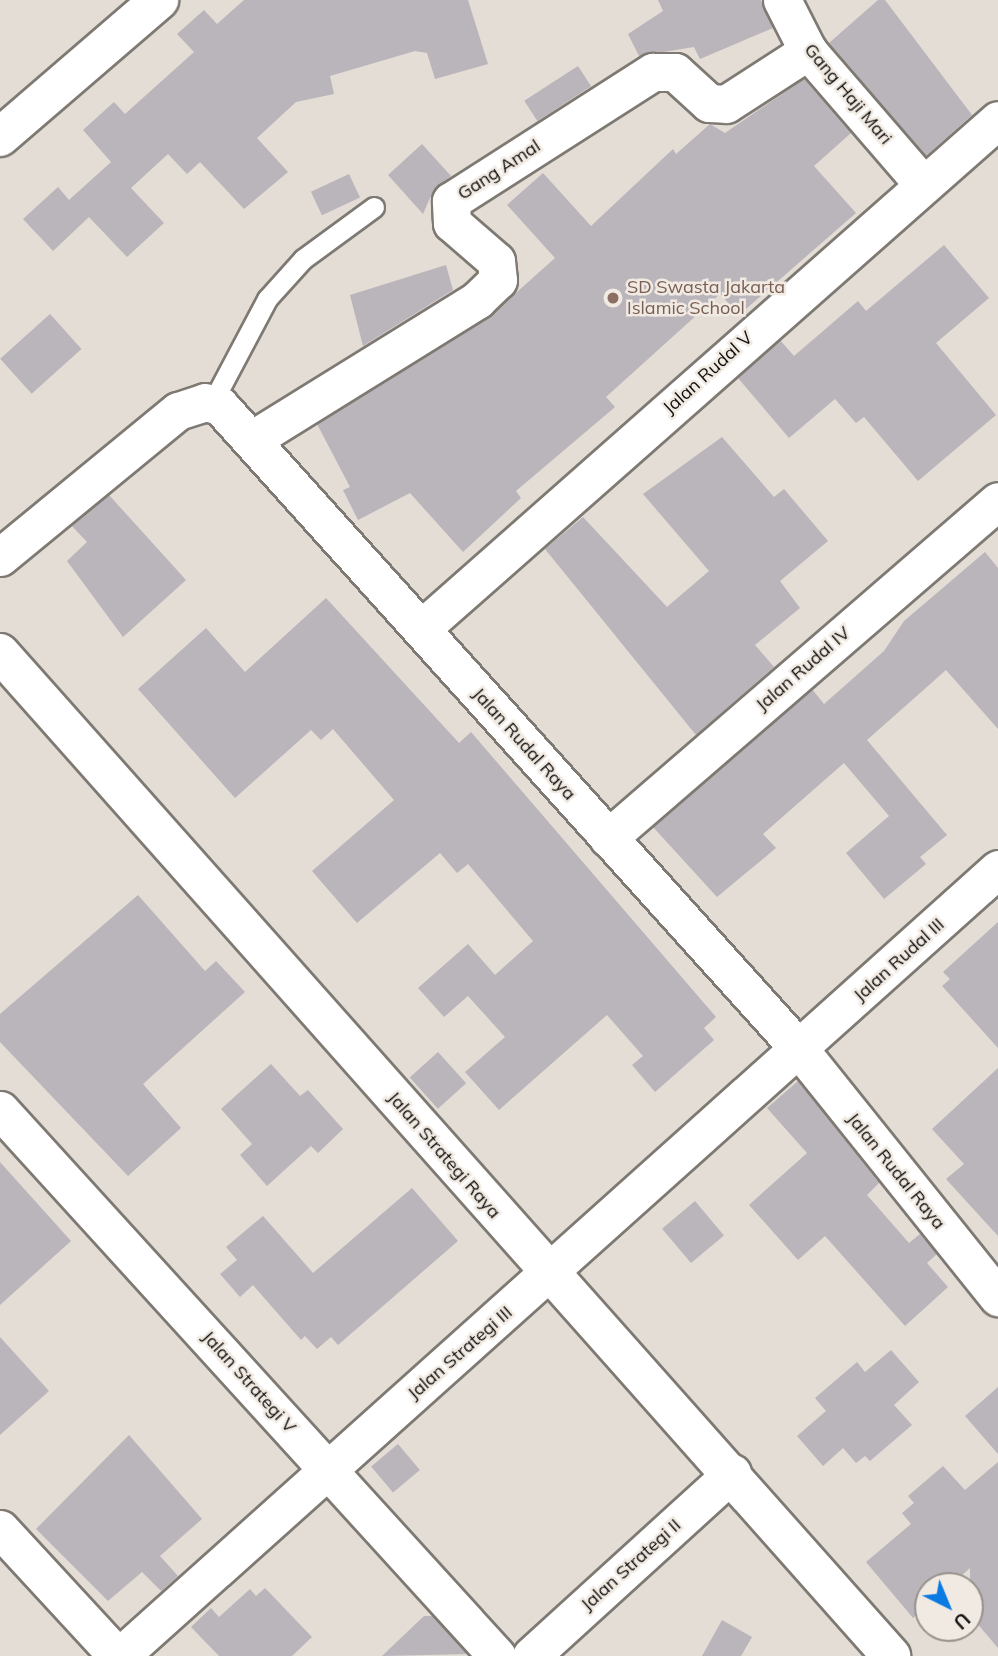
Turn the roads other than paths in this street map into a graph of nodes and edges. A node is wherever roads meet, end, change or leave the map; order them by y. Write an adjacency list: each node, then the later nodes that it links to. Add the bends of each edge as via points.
1 (159, 0): 5 (street)
2 (782, 0): 3 (street, Gang Haji Mari)
3 (808, 51): 6 (street, Gang Haji Mari); 9 (street, Gang Amal, via 726,104 709,103 675,72 653,72 451,201 446,211 452,223 496,261 498,280 477,300)
4 (998, 120): 6 (street, Jalan Rudal V)
5 (0, 137)
6 (922, 183): 12 (street, Jalan Rudal V)
7 (374, 207): 8 (lane, via 303,259 267,299)
8 (212, 403): 9 (street, Jalan Rudal Raya); 11 (street, via 178,411)
9 (253, 439): 12 (street, Jalan Rudal Raya)
10 (998, 501): 14 (street, Jalan Rudal IV)
11 (0, 557)
12 (421, 629): 14 (street, Jalan Rudal Raya)
13 (0, 653): 18 (street, Jalan Strategi Raya)
14 (608, 838): 16 (street, Jalan Rudal Raya)
15 (998, 870): 16 (street, Jalan Rudal III)
16 (800, 1050): 18 (street, Jalan Strategi III); 19 (street, Jalan Rudal Raya)
17 (0, 1110): 20 (street, Jalan Strategi V)
18 (563, 1263): 20 (street, Jalan Strategi III); 21 (street, Jalan Strategi Raya)
19 (993, 1281)
20 (329, 1469): 23 (street, Jalan Strategi III); 24 (street, Jalan Strategi V)
21 (728, 1477): 25 (street, Jalan Strategi II); 26 (street, Jalan Strategi Raya)
22 (0, 1529): 23 (street)
23 (118, 1656)
24 (497, 1656)
25 (531, 1656)
26 (891, 1656)

